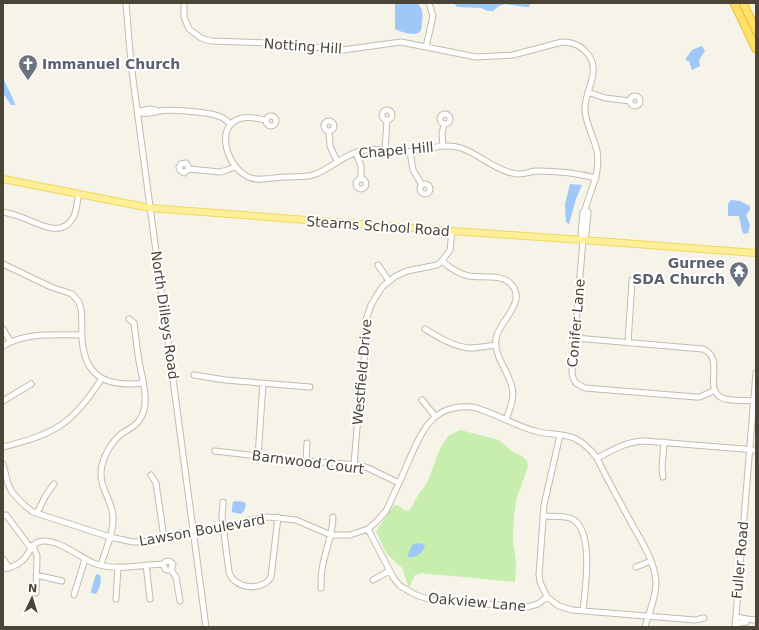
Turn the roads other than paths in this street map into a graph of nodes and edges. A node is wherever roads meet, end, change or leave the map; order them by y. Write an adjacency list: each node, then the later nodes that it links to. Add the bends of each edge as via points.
1 (126, 3): 11 (street, North Dilleys Road)
2 (184, 3): 7 (street, Notting Hill, via 185,21 189,29 201,38 211,40 339,50 395,42)
3 (430, 3): 7 (street, via 433,16)
4 (734, 3): 8 (highway)
5 (743, 3): 6 (highway)
6 (756, 30)
7 (426, 47): 9 (street, Notting Hill, via 476,57 514,55 558,42 570,42 579,46 592,60 593,77)
8 (756, 49)
9 (588, 92): 10 (street, via 604,98); 24 (street, Notting Hill, via 586,113 597,152)
10 (630, 101)
11 (138, 112): 14 (street, via 154,109 209,113); 29 (street, North Dilleys Road)
12 (266, 120): 14 (street, via 246,118 238,119)
13 (387, 120): 18 (street)
14 (231, 124): 22 (street, Chapel Hill, via 225,142)
15 (444, 124): 17 (street)
16 (329, 131): 21 (street, via 330,146)
17 (443, 146): 19 (street, Chapel Hill); 24 (street, Chapel Hill, via 462,148 513,173 537,172)
18 (385, 151): 19 (street, Chapel Hill); 20 (street, Chapel Hill, via 368,150)
19 (410, 152): 27 (street, via 413,170)
20 (356, 153): 21 (street, Chapel Hill); 26 (street)
21 (337, 161): 22 (street, Chapel Hill, via 313,175 260,180 247,177)
22 (235, 167): 23 (street, via 220,172)
23 (188, 169)
24 (596, 178): 32 (street, Notting Hill, via 583,212)
25 (3, 179): 28 (main road, Stearns School Road)
26 (362, 179)
27 (422, 185)
28 (79, 194): 29 (main road, Stearns School Road); 30 (street, via 72,219 57,228 45,227)
29 (150, 208): 31 (main road, Stearns School Road); 86 (street, North Dilleys Road)
30 (3, 212)
31 (452, 232): 32 (main road, Stearns School Road); 34 (street, via 450,250)
32 (583, 240): 33 (main road, Stearns School Road); 43 (street, Conifer Lane)
33 (756, 253)
34 (442, 261): 38 (street, Westfield Drive, via 437,265 407,271); 46 (street, via 461,274 504,279 513,286 516,301 498,332)
35 (3, 264): 42 (street, via 72,294 81,309)
36 (378, 265): 38 (street)
37 (632, 280): 45 (street)
38 (389, 281): 72 (street, Westfield Drive, via 371,304 366,320)
39 (129, 319): 51 (street, via 134,323)
40 (3, 329): 44 (street)
41 (425, 329): 46 (street, via 461,347)
42 (82, 334): 44 (street, via 33,336); 50 (street, via 87,361)
43 (575, 338): 45 (street); 55 (street, Conifer Lane, via 572,375 576,383 582,387 696,397)
44 (10, 342): 47 (street)
45 (628, 342): 55 (street, via 707,350 714,361)
46 (496, 345): 60 (street, via 512,389 513,400)
47 (3, 346)
48 (756, 373): 58 (street, Fuller Road)
49 (194, 375): 53 (street)
50 (102, 378): 51 (street, via 120,384); 64 (street, via 83,407 67,422 39,437)
51 (143, 383): 88 (street, via 146,400 143,413 134,426 108,448 102,466 103,488 113,513)
52 (32, 384): 57 (street)
53 (263, 384): 54 (street); 68 (street)
54 (310, 387)
55 (715, 390): 58 (street, via 725,399)
56 (422, 400): 59 (street)
57 (3, 401)
58 (754, 401): 65 (street, Fuller Road)
59 (435, 416): 60 (street, Lawson Boulevard, via 450,408 463,406 478,408); 76 (street, Lawson Boulevard, via 422,433)
60 (506, 420): 61 (street, Lawson Boulevard, via 537,432)
61 (560, 435): 69 (street, Lawson Boulevard, via 582,443); 82 (street)
62 (664, 442): 65 (street); 69 (street, via 635,441); 75 (street)
63 (307, 444): 70 (street)
64 (3, 447)
65 (750, 449): 66 (street); 114 (street, Fuller Road)
66 (756, 450)
67 (215, 451): 68 (street, Barnwood Court)
68 (258, 456): 70 (street, Barnwood Court)
69 (597, 458): 93 (street, Lawson Boulevard)
70 (306, 461): 72 (street, Barnwood Court)
71 (3, 464): 73 (street, Lawson Boulevard)
72 (354, 464): 76 (street, Barnwood Court)
73 (4, 473): 80 (street, Lawson Boulevard, via 16,497)
74 (151, 475): 89 (street, via 156,483)
75 (663, 478)
76 (399, 483): 85 (street, Lawson Boulevard, via 386,511)
77 (54, 484): 80 (street)
78 (223, 502): 84 (street)
79 (4, 513): 90 (street)
80 (37, 513): 88 (street, Lawson Boulevard)
81 (333, 516): 87 (street)
82 (543, 516): 108 (street, via 539,575); 112 (street, via 572,519 581,530 587,557)
83 (278, 517): 84 (street, Lawson Boulevard); 84 (street, via 272,574 269,581 262,586 238,584 232,579); 87 (street, Lawson Boulevard, via 296,520)
84 (223, 526): 86 (street, Lawson Boulevard)
85 (368, 529): 87 (street, Lawson Boulevard, via 350,535); 101 (street, Oakview Lane)
86 (193, 530): 89 (street, Lawson Boulevard); 119 (street, North Dilleys Road)
87 (331, 535): 105 (street, via 323,562)
88 (110, 537): 89 (street, Lawson Boulevard, via 143,543); 95 (street)
89 (164, 538)
90 (32, 546): 92 (street, via 43,541 54,543); 99 (street, via 21,562); 102 (street, via 37,556)
91 (3, 559): 99 (street)
92 (85, 559): 95 (street); 107 (street)
93 (651, 561): 98 (street); 113 (street, Lawson Boulevard, via 655,589)
94 (163, 564): 96 (street); 100 (street, via 165,569); 100 (street, via 170,561 173,564)
95 (101, 565): 97 (street)
96 (146, 566): 97 (street); 110 (street)
97 (118, 567): 109 (street)
98 (636, 567)
99 (6, 568)
100 (171, 570): 111 (street, via 176,577)
101 (389, 571): 103 (street); 108 (street, Oakview Lane, via 400,586 432,600 527,607 538,604)
102 (36, 576): 104 (street); 106 (street)
103 (374, 580)
104 (62, 581)
105 (321, 588)
106 (36, 593)
107 (74, 595)
108 (547, 597): 112 (street, via 559,606)
109 (116, 599)
110 (150, 599)
111 (180, 601)
112 (583, 611): 113 (street)
113 (649, 616): 115 (street, via 695,620); 120 (street, Lawson Boulevard)
114 (736, 617): 116 (street); 118 (street, Fuller Road)
115 (704, 618)
116 (748, 620): 117 (street); 118 (street)
117 (756, 620)
118 (735, 625)
119 (206, 627)
120 (645, 627)

